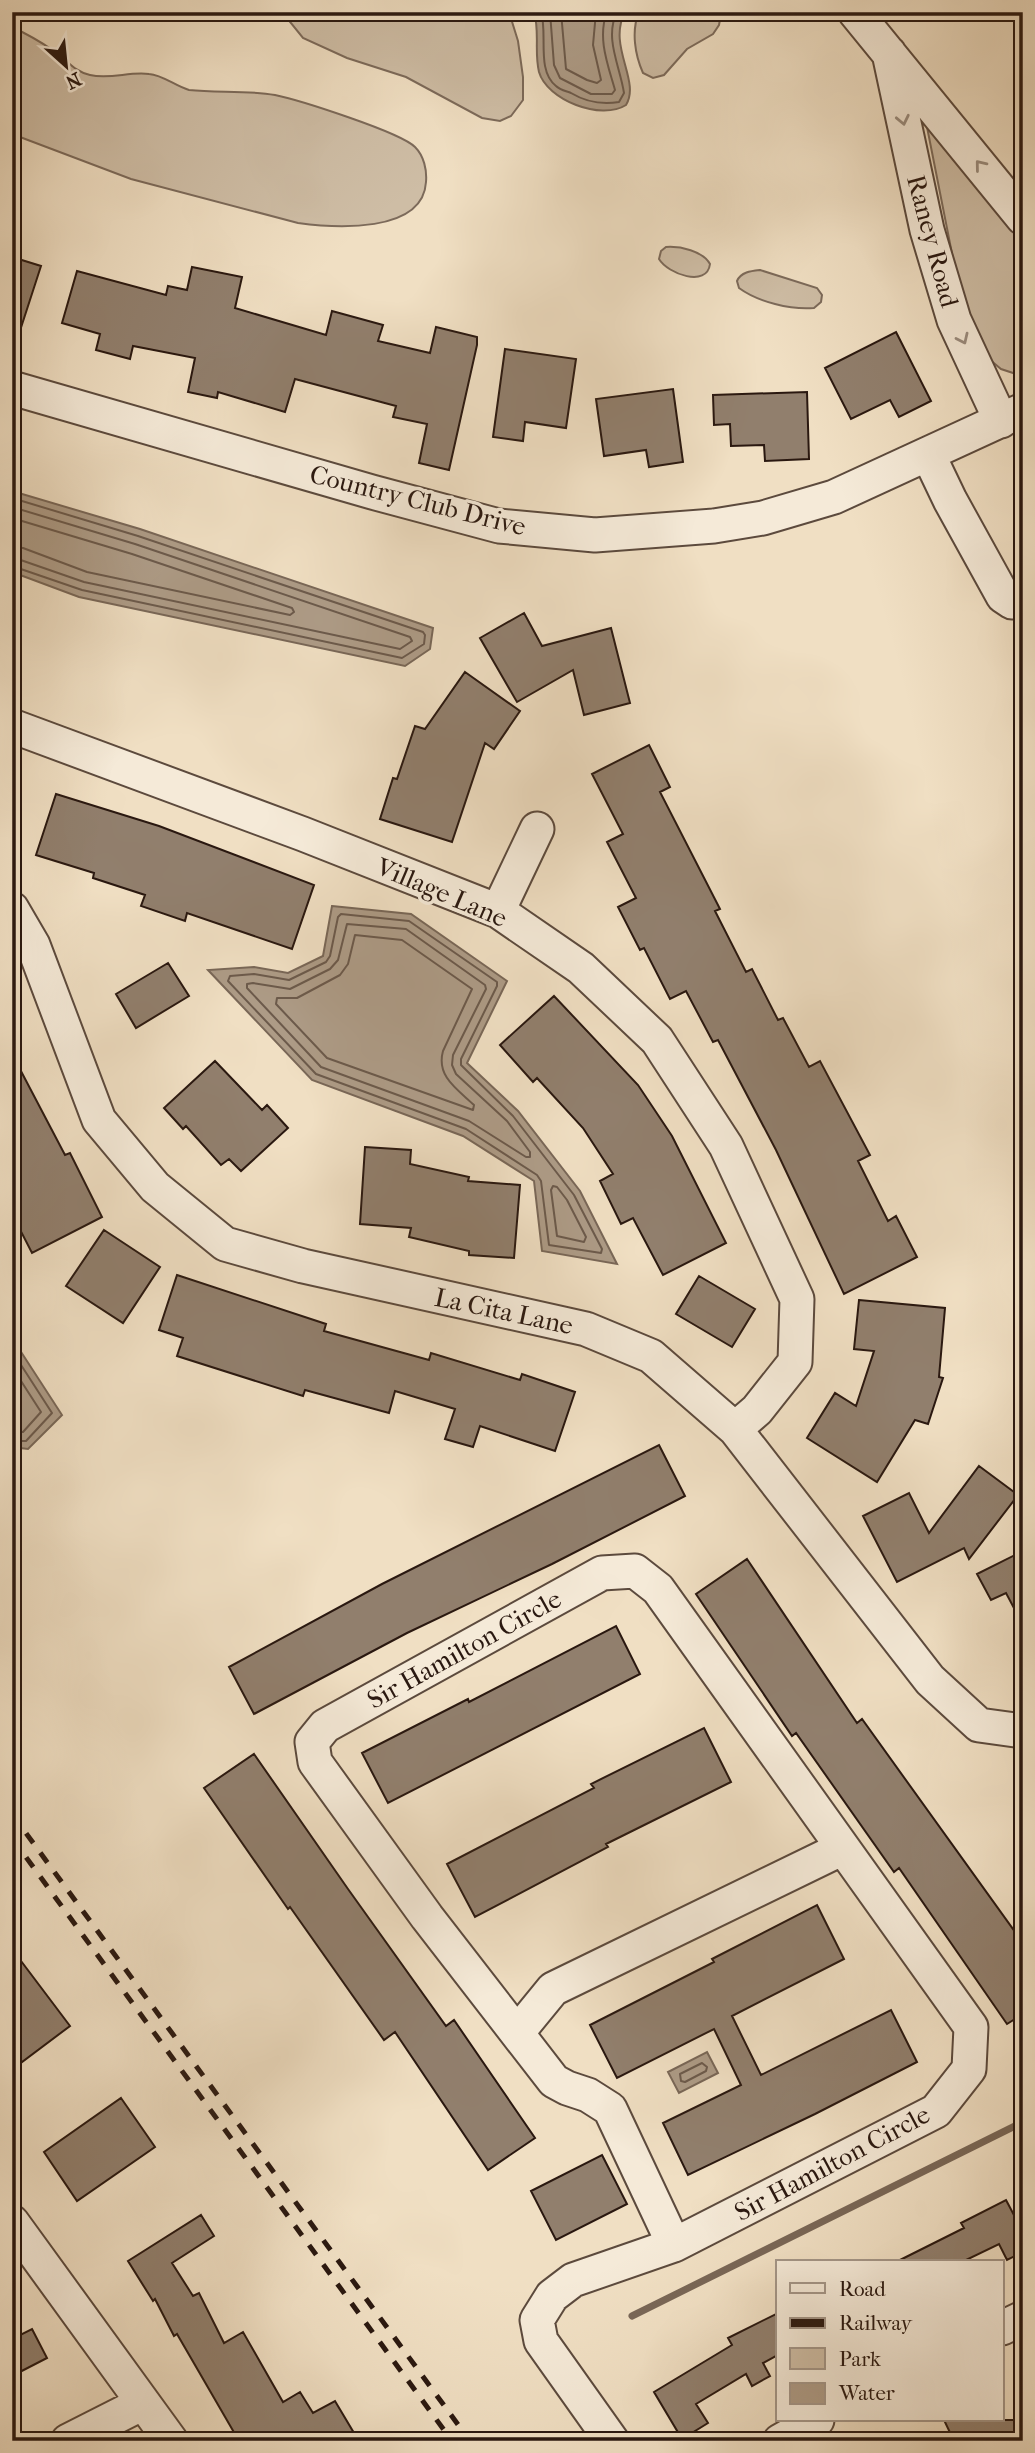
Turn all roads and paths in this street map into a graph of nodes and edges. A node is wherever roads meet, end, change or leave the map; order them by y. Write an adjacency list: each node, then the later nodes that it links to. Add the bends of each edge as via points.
1 (855, 12): 2 (street, Raney Road)
2 (889, 53): 3 (street, Raney Road, one-way to 2); 5 (street, Raney Road, one-way to 5, via 927,230 954,320)
3 (1023, 218)
4 (12, 388): 6 (street, Country Club Drive, via 499,526 595,535 763,518 834,496)
5 (1012, 416): 6 (street, Country Club Drive)
6 (928, 454): 7 (street, via 1003,596)
7 (1018, 601)
8 (12, 726): 11 (street, Village Lane)
9 (537, 829): 11 (street)
10 (12, 909): 12 (street, La Cita Lane, via 33,944 99,1121 155,1187 225,1244 303,1266 586,1329 651,1356)
11 (498, 912): 12 (street, Village Lane, via 580,968 657,1040 726,1146 797,1299 795,1362 757,1410)
12 (735, 1429): 13 (street, La Cita Lane, via 930,1680 979,1725)
13 (1023, 1731)
14 (843, 1848): 15 (street, via 553,1989); 15 (street, Sir Hamilton Circle, via 658,1589 635,1571 602,1573 325,1726 312,1742 315,1762); 17 (street, Sir Hamilton Circle, via 971,2027 969,2069 936,2111)
15 (517, 2033): 17 (street, Sir Hamilton Circle, via 554,2081 610,2109)
16 (12, 2222): 18 (street)
17 (674, 2245): 25 (street, Sir Hamilton Circle, via 573,2280 552,2296 537,2320 541,2341)
18 (24, 2259): 21 (street)
19 (1023, 2318): 20 (street)
20 (1004, 2327)
21 (143, 2403): 23 (street); 24 (street)
22 (813, 2422): 26 (street)
23 (68, 2441)
24 (171, 2441)
25 (612, 2441)
26 (780, 2441)

